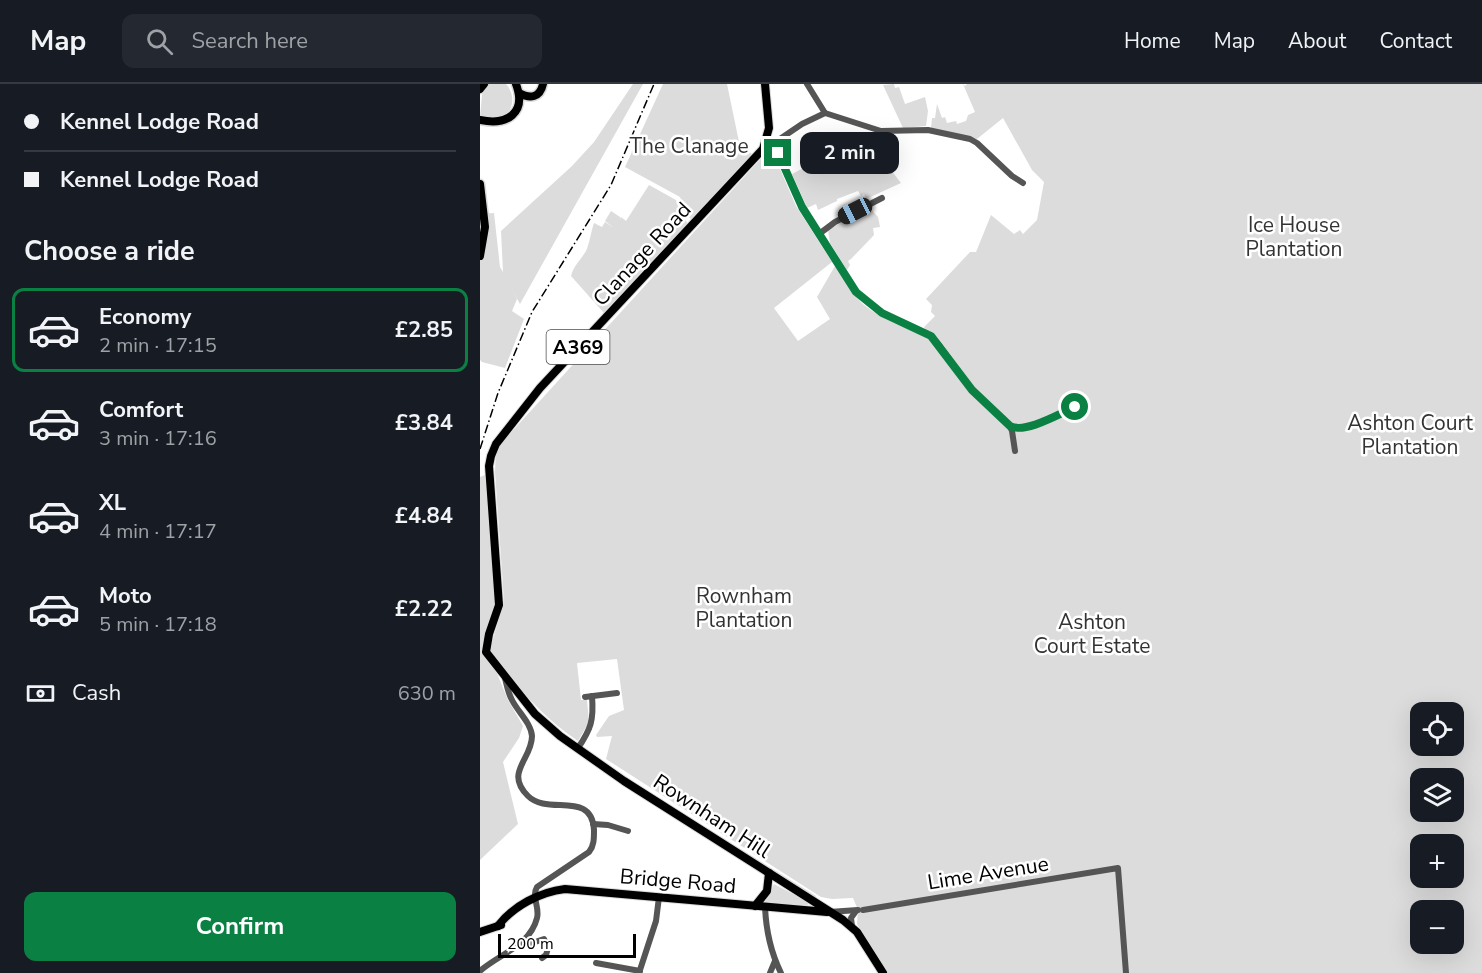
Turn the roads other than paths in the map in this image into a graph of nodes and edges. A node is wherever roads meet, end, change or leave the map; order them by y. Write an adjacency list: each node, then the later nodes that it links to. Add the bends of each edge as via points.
1 (543, 84): 4 (highway, via 541,92 528,97)
2 (765, 84): 7 (main road)
3 (807, 84): 5 (street)
4 (516, 87): 6 (highway, via 517,109 506,120)
5 (825, 113): 7 (street); 8 (street, via 881,131 923,129 970,139)
6 (480, 120)
7 (769, 143): 11 (street, via 778,153); 16 (main road, Clanage Road / A369, via 540,388 496,444)
8 (1023, 183)
9 (480, 184): 12 (highway, via 485,227)
10 (882, 198): 11 (street)
11 (819, 234): 14 (street, via 862,297 882,313 931,336 972,390)
12 (480, 256)
13 (1082, 406): 14 (street, via 1028,427)
14 (1010, 426): 15 (street)
15 (1015, 451)
16 (489, 466): 17 (main road, Rownham Hill / A369, via 499,606 486,652)
17 (505, 678): 19 (main road, Rownham Hill / A369, via 535,714); 20 (street, via 510,696 532,735 519,770 521,787 537,802 585,809)
18 (617, 693): 19 (street, via 589,697 591,728)
19 (578, 748): 22 (main road, Rownham Hill / A369)
20 (594, 824): 21 (street); 24 (street, via 593,848 537,887)
21 (628, 831)
22 (769, 873): 25 (main road, via 767,891); 28 (main road, Rownham Hill / A369)
23 (659, 897): 24 (main road, Bridge Road, via 565,889); 25 (main road, Bridge Road); 37 (street, via 651,942)
24 (534, 898): 30 (main road, Bridge Road, via 496,927); 32 (street, via 537,918)
25 (755, 906): 26 (main road, Bridge Road)
26 (765, 907): 28 (main road, Bridge Road); 34 (street)
27 (859, 910): 28 (street, Lime Avenue); 29 (street, via 851,918); 41 (street, Lime Avenue, via 1118,868)
28 (831, 914): 29 (main road, A369); 31 (main road, A369)
29 (852, 926): 31 (main road, A369)
30 (480, 932)
31 (861, 940): 40 (main road, A369)
32 (523, 942): 33 (street, via 544,939); 36 (street)
33 (546, 957)
34 (775, 961): 38 (street); 39 (street)
35 (596, 963): 37 (street)
36 (480, 971)
37 (640, 972)
38 (770, 973)
39 (781, 973)
40 (883, 973)
41 (1126, 973)

